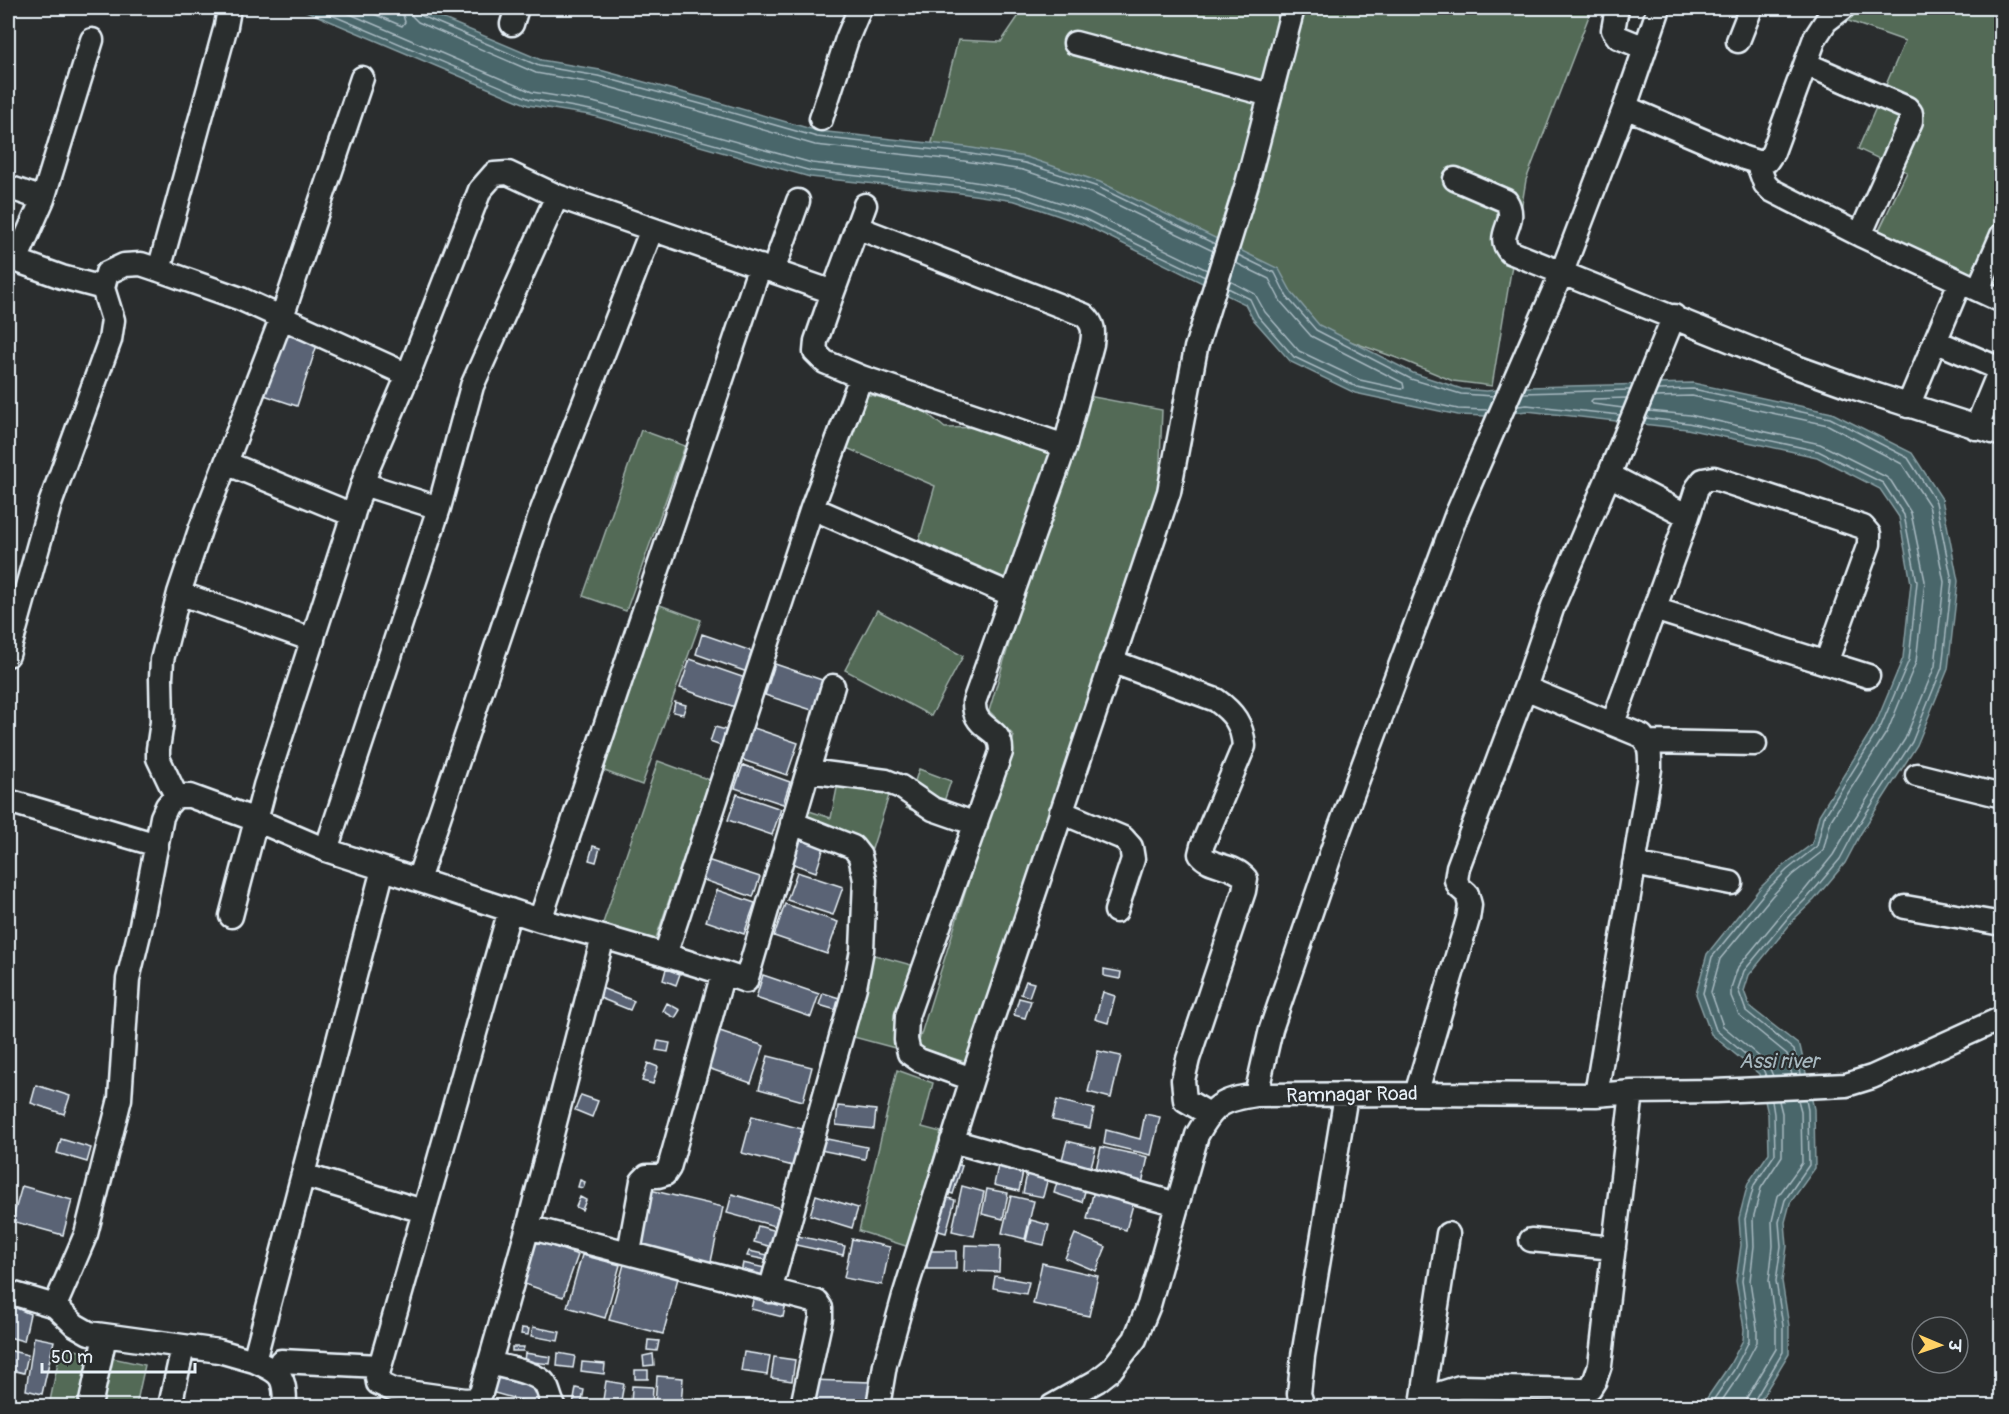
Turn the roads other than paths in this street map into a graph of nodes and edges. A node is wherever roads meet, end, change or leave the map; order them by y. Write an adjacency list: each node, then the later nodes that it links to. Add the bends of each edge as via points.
1 (226, 8): 30 (street, via 226,26)
2 (860, 8): 16 (street)
3 (1293, 8): 14 (street)
4 (1617, 8): 11 (street, via 1613,30 1617,37)
5 (1659, 8): 11 (street)
6 (1751, 8): 9 (street)
7 (1843, 8): 12 (street, via 1826,21)
8 (92, 40): 21 (street)
9 (1738, 41)
10 (1075, 43): 14 (street)
11 (1645, 48): 15 (street)
12 (1806, 64): 17 (street, via 1773,152 1767,161); 26 (street, via 1911,113 1911,121)
13 (362, 78): 37 (street)
14 (1270, 95): 58 (street, via 1196,348 1169,492)
15 (1625, 107): 17 (street); 31 (street)
16 (821, 119)
17 (1757, 162): 26 (street, via 1771,190)
18 (1455, 179): 31 (street, via 1506,201 1511,219 1504,237 1510,252)
19 (8, 187): 21 (street)
20 (557, 196): 25 (street); 40 (street, via 508,173 494,174 480,190); 49 (street, via 472,386)
21 (43, 199): 28 (street, via 21,249)
22 (798, 201): 29 (street)
23 (865, 205): 24 (street)
24 (856, 228): 34 (street); 45 (street, via 1084,315 1091,321 1092,344)
25 (652, 229): 29 (street); 79 (street, via 542,510)
26 (1860, 235): 32 (street)
27 (2001, 235): 32 (street)
28 (10, 261): 33 (street)
29 (766, 268): 34 (street); 85 (street)
30 (159, 270): 33 (street, via 141,264 124,265 107,273); 37 (street, via 241,298)
31 (1562, 272): 36 (street); 94 (street, via 1456,516 1339,830 1271,1029)
32 (1969, 286): 35 (street); 38 (street)
33 (103, 288): 57 (street, via 113,320 110,340 50,504)
34 (833, 292): 41 (street, via 815,352 825,362)
35 (2001, 301)
36 (1674, 316): 42 (street, via 1791,365); 47 (street)
37 (282, 317): 40 (street); 46 (street)
38 (1935, 341): 39 (street); 42 (street)
39 (2001, 367): 43 (street)
40 (408, 375): 48 (street)
41 (861, 377): 45 (street); 50 (street)
42 (1908, 406): 43 (street)
43 (1976, 428): 44 (street)
44 (2001, 435)
45 (1065, 446): 54 (street)
46 (226, 463): 51 (street); 53 (street)
47 (1609, 475): 52 (street); 62 (street, via 1553,606)
48 (363, 483): 49 (street); 51 (street)
49 (439, 508): 76 (street)
50 (812, 508): 54 (street); 88 (street)
51 (353, 515): 56 (street)
52 (1688, 516): 55 (street); 59 (street, via 1697,488 1703,480 1714,478 1863,527 1869,534 1869,544)
53 (179, 593): 56 (street); 68 (street, via 162,660 158,749 158,758)
54 (1012, 595): 74 (street, via 974,702 978,719 1001,743)
55 (1654, 609): 59 (street); 63 (street)
56 (313, 640): 72 (street)
57 (8, 655)
58 (1112, 661): 71 (street); 97 (street, via 1216,700 1231,711 1242,732 1244,746 1200,854 1204,859 1240,871 1246,879 1183,1080 1185,1100)
59 (1826, 663): 60 (street)
60 (1868, 676)
61 (833, 686): 66 (street)
62 (1525, 688): 63 (street); 93 (street, via 1458,867 1456,880 1470,905 1468,918)
63 (1613, 723): 64 (street)
64 (1647, 742): 65 (street); 77 (street, via 1650,769)
65 (1755, 744)
66 (808, 771): 73 (street); 74 (street, via 886,781 933,808)
67 (1917, 775): 69 (street)
68 (176, 796): 72 (street, via 190,796); 75 (street, via 162,817)
69 (2001, 796)
70 (8, 801): 75 (street)
71 (1061, 812): 83 (street, via 1123,838 1131,847 1133,860); 91 (street)
72 (256, 820): 76 (street); 84 (street)
73 (792, 823): 89 (street, via 746,981); 107 (street, via 853,848 860,856 865,880 862,950)
74 (976, 824): 91 (street, via 915,990 907,1016 906,1040 909,1053 919,1060)
75 (157, 844): 109 (street, via 128,979 120,1100 86,1234)
76 (326, 849): 78 (street)
77 (1634, 864): 80 (street); 96 (street)
78 (383, 868): 79 (street); 99 (street)
79 (418, 880): 82 (street)
80 (1731, 883)
81 (1905, 908): 86 (street)
82 (510, 910): 85 (street); 101 (street)
83 (1116, 910)
84 (231, 916)
85 (540, 920): 87 (street)
86 (2001, 924)
87 (603, 937): 88 (street); 102 (street)
88 (665, 954): 89 (street)
89 (723, 973): 106 (street, via 669,1168 665,1174 647,1176 642,1181)
90 (2001, 1018): 92 (street, Ramnagar Road, via 1846,1085)
91 (972, 1079): 98 (street)
92 (1632, 1092): 96 (street, Ramnagar Road); 105 (street)
93 (1416, 1094): 95 (street, Ramnagar Road); 96 (street, Ramnagar Road)
94 (1256, 1095): 95 (street, Ramnagar Road); 97 (street, Ramnagar Road, via 1222,1103)
95 (1346, 1095): 125 (street, via 1303,1356 1299,1394)
96 (1596, 1095)
97 (1209, 1114): 100 (street, via 1197,1135)
98 (952, 1141): 100 (street); 123 (street, via 904,1296)
99 (303, 1175): 101 (street); 112 (street)
100 (1177, 1204): 124 (street, via 1149,1305 1135,1339 1111,1370)
101 (423, 1211): 115 (street)
102 (528, 1227): 106 (street); 114 (street)
103 (1448, 1234): 117 (street)
104 (1531, 1240): 105 (street)
105 (1614, 1248): 117 (street, via 1600,1365 1590,1388 1460,1387 1440,1393)
106 (629, 1252): 107 (street)
107 (770, 1290): 122 (street, via 817,1302 821,1308)
108 (8, 1292): 109 (street)
109 (55, 1306): 110 (street, via 88,1333)
110 (105, 1336): 111 (street); 118 (street)
111 (183, 1347): 112 (street, via 219,1351); 119 (street)
112 (254, 1361): 120 (street, via 276,1371 284,1382)
113 (281, 1361): 115 (street)
114 (489, 1363): 116 (street, via 481,1393); 121 (street, via 540,1379)
115 (379, 1366): 116 (street, via 378,1383 386,1389)
116 (465, 1403)
117 (1422, 1405)
118 (90, 1407)
119 (170, 1407)
120 (285, 1407)
121 (554, 1407)
122 (802, 1407)
123 (878, 1407)
124 (1052, 1407)
125 (1303, 1407)

